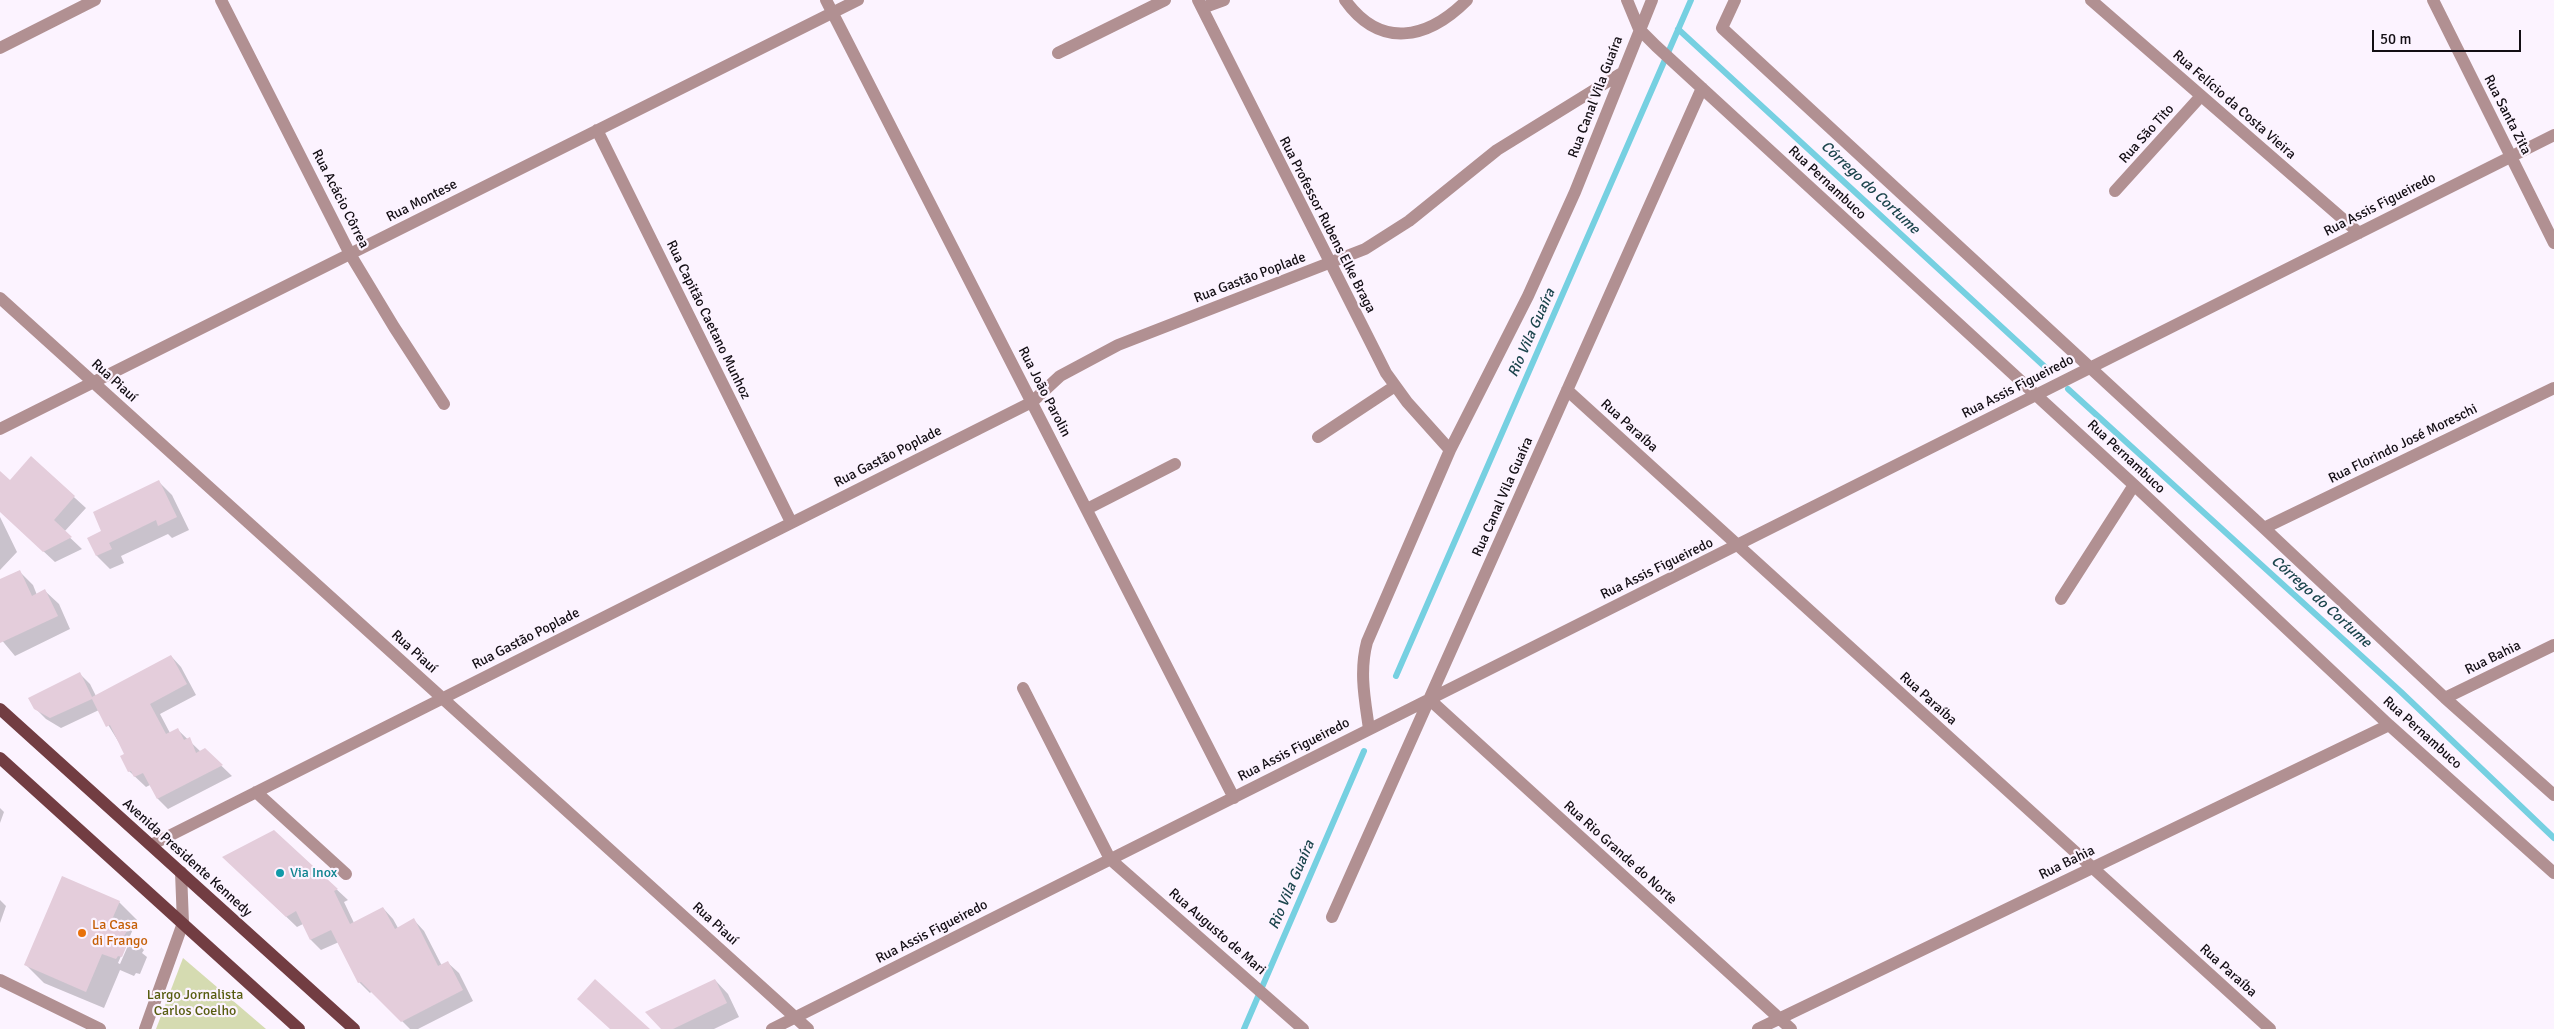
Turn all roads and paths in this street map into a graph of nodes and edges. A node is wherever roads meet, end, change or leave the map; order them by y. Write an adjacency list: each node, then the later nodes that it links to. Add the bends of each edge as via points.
1 (95, 0): 17 (street)
2 (221, 0): 28 (street, Rua Acácio Côrrea)
3 (826, 0): 15 (street, Rua João Parolin)
4 (858, 0): 15 (street, Rua Montese)
5 (1165, 0): 18 (street)
6 (1224, 0): 14 (street)
7 (1345, 0): 8 (street, via 1371,27 1400,35 1440,20)
8 (1466, 0)
9 (1627, 0): 16 (street)
10 (1652, 0): 16 (street, Rua Canal Vila Guaíra)
11 (1735, 0): 31 (street, via 1722,28)
12 (2091, 0): 21 (street, Rua Felício da Costa Vieira)
13 (2433, 0): 24 (street, Rua Santa Zita)
14 (1200, 4): 29 (street, Rua Professor Rubens Elke Braga)
15 (833, 13): 22 (street, Rua Montese); 37 (street, Rua João Parolin)
16 (1639, 29): 19 (street, Rua Canal Vila Guaíra); 20 (street, Rua Pernambuco)
17 (0, 48)
18 (1058, 52)
19 (1620, 74): 29 (street, Rua Gastão Poplade, via 1497,150 1384,239); 41 (street, Rua Canal Vila Guaíra, via 1588,159 1547,252)
20 (1702, 88): 35 (street, Rua Canal Vila Guaíra); 36 (street, Rua Pernambuco)
21 (2201, 96): 25 (street, Rua São Tito); 26 (street, Rua Felício da Costa Vieira)
22 (597, 130): 28 (street, Rua Montese); 45 (street, Rua Capitão Caetano Munhoz)
23 (2554, 135): 24 (street, Rua Assis Figueiredo)
24 (2511, 156): 26 (street, Rua Assis Figueiredo); 27 (street, Rua Santa Zita)
25 (2115, 191)
26 (2359, 233): 31 (street, Rua Assis Figueiredo)
27 (2554, 243)
28 (350, 254): 32 (street, Rua Montese); 38 (street, Rua Acácio Côrrea)
29 (1330, 264): 33 (street, Rua Professor Rubens Elke Braga, via 1377,358); 37 (street, Rua Gastão Poplade, via 1118,345 1060,376)
30 (0, 298): 32 (street, Rua Piauí)
31 (2090, 368): 36 (street, Rua Assis Figueiredo); 46 (street)
32 (93, 382): 39 (street, Rua Montese); 51 (street, Rua Piauí)
33 (1395, 386): 40 (street); 41 (street, Rua Professor Rubens Elke Braga)
34 (2554, 388): 46 (street, Rua Florindo José Moreschi)
35 (1567, 390): 47 (street, Rua Paraíba); 53 (street, Rua Canal Vila Guaíra)
36 (2036, 395): 43 (street, Rua Pernambuco); 47 (street, Rua Assis Figueiredo)
37 (1032, 402): 44 (street, Rua João Parolin); 45 (street, Rua Gastão Poplade)
38 (444, 404)
39 (0, 429)
40 (1318, 437)
41 (1450, 450): 56 (street, Rua Canal Vila Guaíra, via 1367,642 1362,660 1362,679)
42 (1175, 464): 44 (street)
43 (2134, 485): 48 (street); 55 (street, Rua Pernambuco)
44 (1087, 509): 61 (street, Rua João Parolin)
45 (791, 522): 51 (street, Rua Gastão Poplade)
46 (2264, 528): 52 (street)
47 (1738, 546): 53 (street, Rua Assis Figueiredo); 64 (street, Rua Paraíba)
48 (2061, 599)
49 (2554, 645): 52 (street, Rua Bahia)
50 (1023, 688): 63 (street)
51 (442, 698): 59 (street, Rua Gastão Poplade); 71 (street, Rua Piauí)
52 (2444, 698): 58 (street)
53 (1429, 699): 56 (street, Rua Assis Figueiredo); 68 (street, Rua Canal Vila Guaíra); 72 (street, Rua Rio Grande do Norte)
54 (0, 709): 62 (main road, Avenida Presidente Kennedy)
55 (2389, 725): 64 (street, Rua Bahia); 66 (street, Rua Pernambuco)
56 (1369, 729): 61 (street, Rua Assis Figueiredo)
57 (0, 758): 69 (main road)
58 (2548, 782): 60 (street)
59 (256, 792): 62 (street, Rua Gastão Poplade); 67 (street)
60 (2554, 795)
61 (1234, 798): 63 (street, Rua Assis Figueiredo)
62 (151, 845): 65 (main road, Avenida Presidente Kennedy)
63 (1110, 859): 71 (street, Rua Assis Figueiredo); 79 (street, Rua Augusto de Mari)
64 (2092, 868): 72 (street, Rua Bahia); 82 (street, Rua Paraíba)
65 (180, 872): 69 (street); 76 (main road, Avenida Presidente Kennedy)
66 (2554, 873)
67 (346, 874)
68 (1332, 917)
69 (183, 923): 74 (street); 75 (main road)
70 (0, 980): 73 (street)
71 (795, 1018): 77 (street, Rua Assis Figueiredo); 78 (street, Rua Piauí)
72 (1780, 1018): 80 (street, Rua Bahia); 81 (street, Rua Rio Grande do Norte)
73 (100, 1029)
74 (145, 1029)
75 (299, 1029)
76 (354, 1029)
77 (772, 1029)
78 (808, 1029)
79 (1303, 1029)
80 (1758, 1029)
81 (1791, 1029)
82 (2270, 1029)

